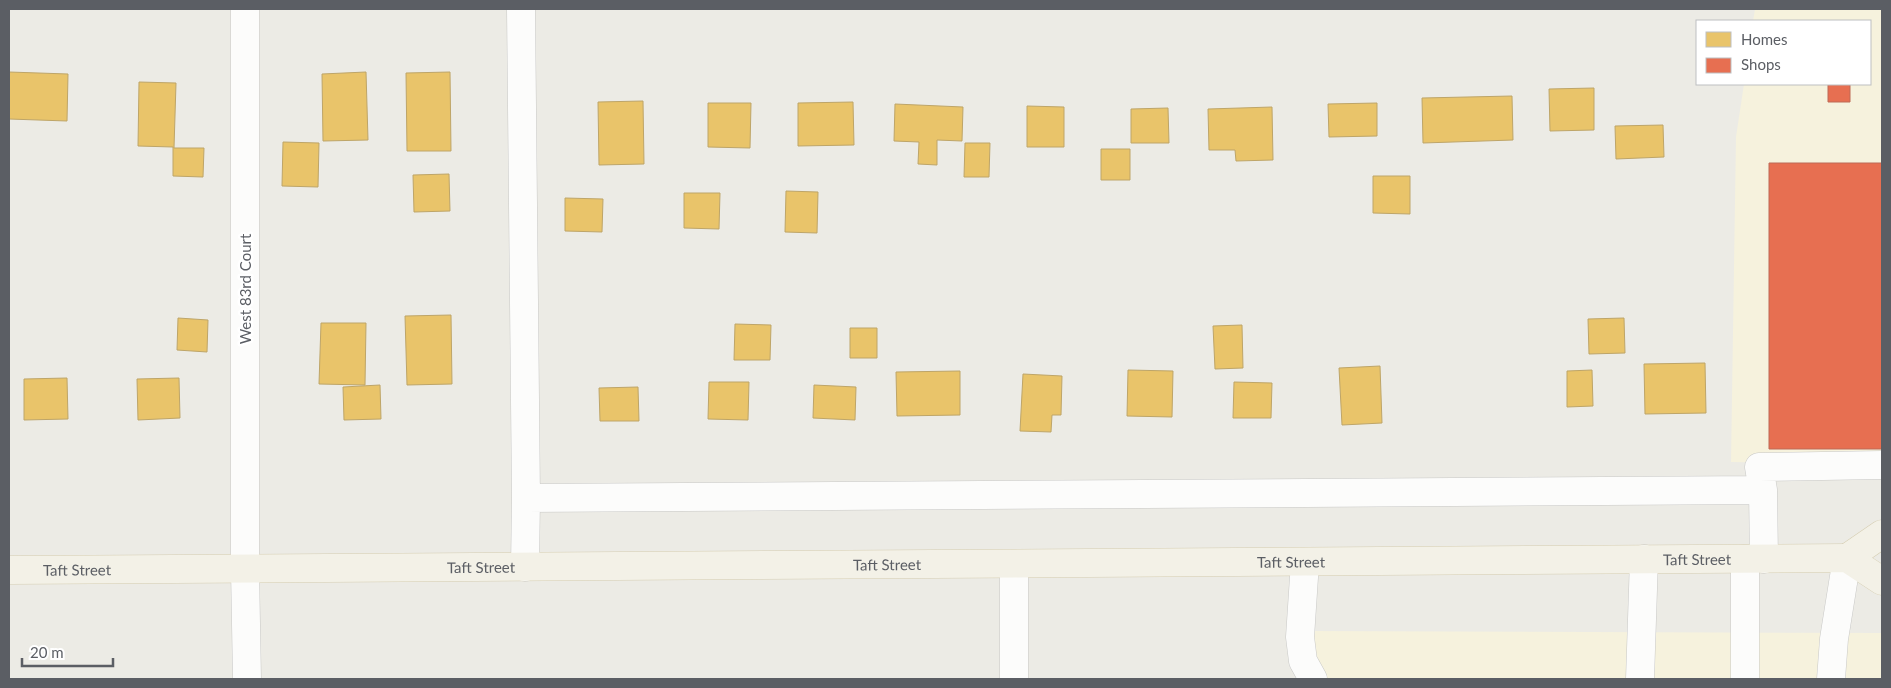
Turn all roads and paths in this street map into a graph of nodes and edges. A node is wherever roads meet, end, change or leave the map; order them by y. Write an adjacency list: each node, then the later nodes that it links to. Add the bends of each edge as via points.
1 (245, 9): 13 (street, West 83rd Court)
2 (521, 9): 5 (street)
3 (1882, 465): 4 (street, via 1758,467)
4 (1763, 490): 5 (street); 9 (street)
5 (526, 498): 12 (street)
6 (1882, 534): 7 (main road)
7 (1847, 558): 9 (main road, Taft Street); 15 (main road); 21 (street, via 1834,639)
8 (1644, 559): 9 (main road, Taft Street); 10 (main road, Taft Street); 19 (street)
9 (1754, 559): 20 (street)
10 (1305, 562): 11 (main road, Taft Street); 18 (street, via 1300,637 1303,661)
11 (1014, 564): 12 (main road, Taft Street); 17 (street)
12 (525, 567): 13 (main road, Taft Street)
13 (244, 569): 14 (main road, Taft Street); 16 (street, West 83rd Court)
14 (9, 570)
15 (1882, 581)
16 (247, 679)
17 (1014, 679)
18 (1313, 679)
19 (1640, 679)
20 (1745, 679)
21 (1832, 679)

